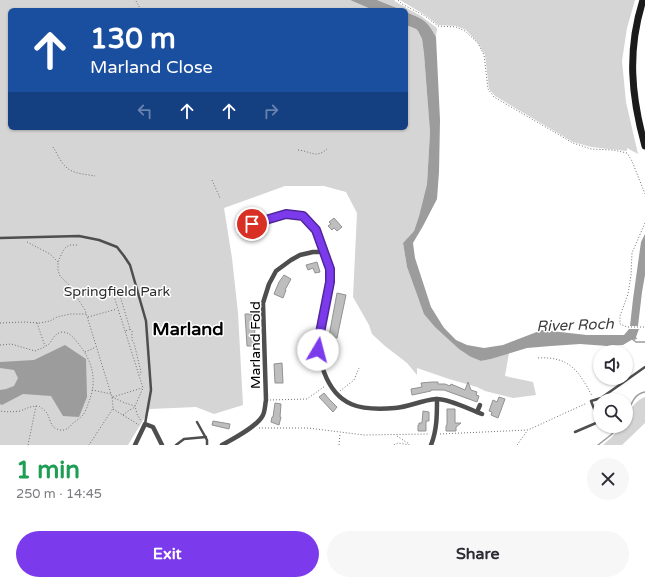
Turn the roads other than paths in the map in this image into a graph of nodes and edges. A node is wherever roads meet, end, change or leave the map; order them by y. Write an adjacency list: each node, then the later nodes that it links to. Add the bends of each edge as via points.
1 (643, 0): 2 (main road, via 633,42 632,74 635,103)
2 (645, 146)
3 (252, 224): 5 (street, via 286,214 303,216 316,230)
4 (0, 238): 12 (lane, via 79,236 116,247 124,256 130,265 146,321 151,390)
5 (323, 251): 7 (street, via 331,276 318,350 328,383 340,398 359,407 400,408); 19 (street, Marland Fold, via 300,255 291,260 276,271 269,284 263,303 266,400 262,417 254,426)
6 (645, 367): 13 (lane, via 601,398 591,402 598,419 596,423)
7 (437, 399): 9 (street); 20 (street, via 437,422)
8 (480, 405): 9 (street)
9 (477, 412): 10 (street)
10 (482, 414)
11 (197, 422): 14 (lane)
12 (143, 423): 15 (street); 16 (street, via 153,428)
13 (574, 432)
14 (206, 437): 17 (lane, via 184,439); 18 (lane)
15 (135, 445)
16 (162, 445)
17 (176, 445)
18 (207, 445)
19 (222, 445)
20 (431, 445)

